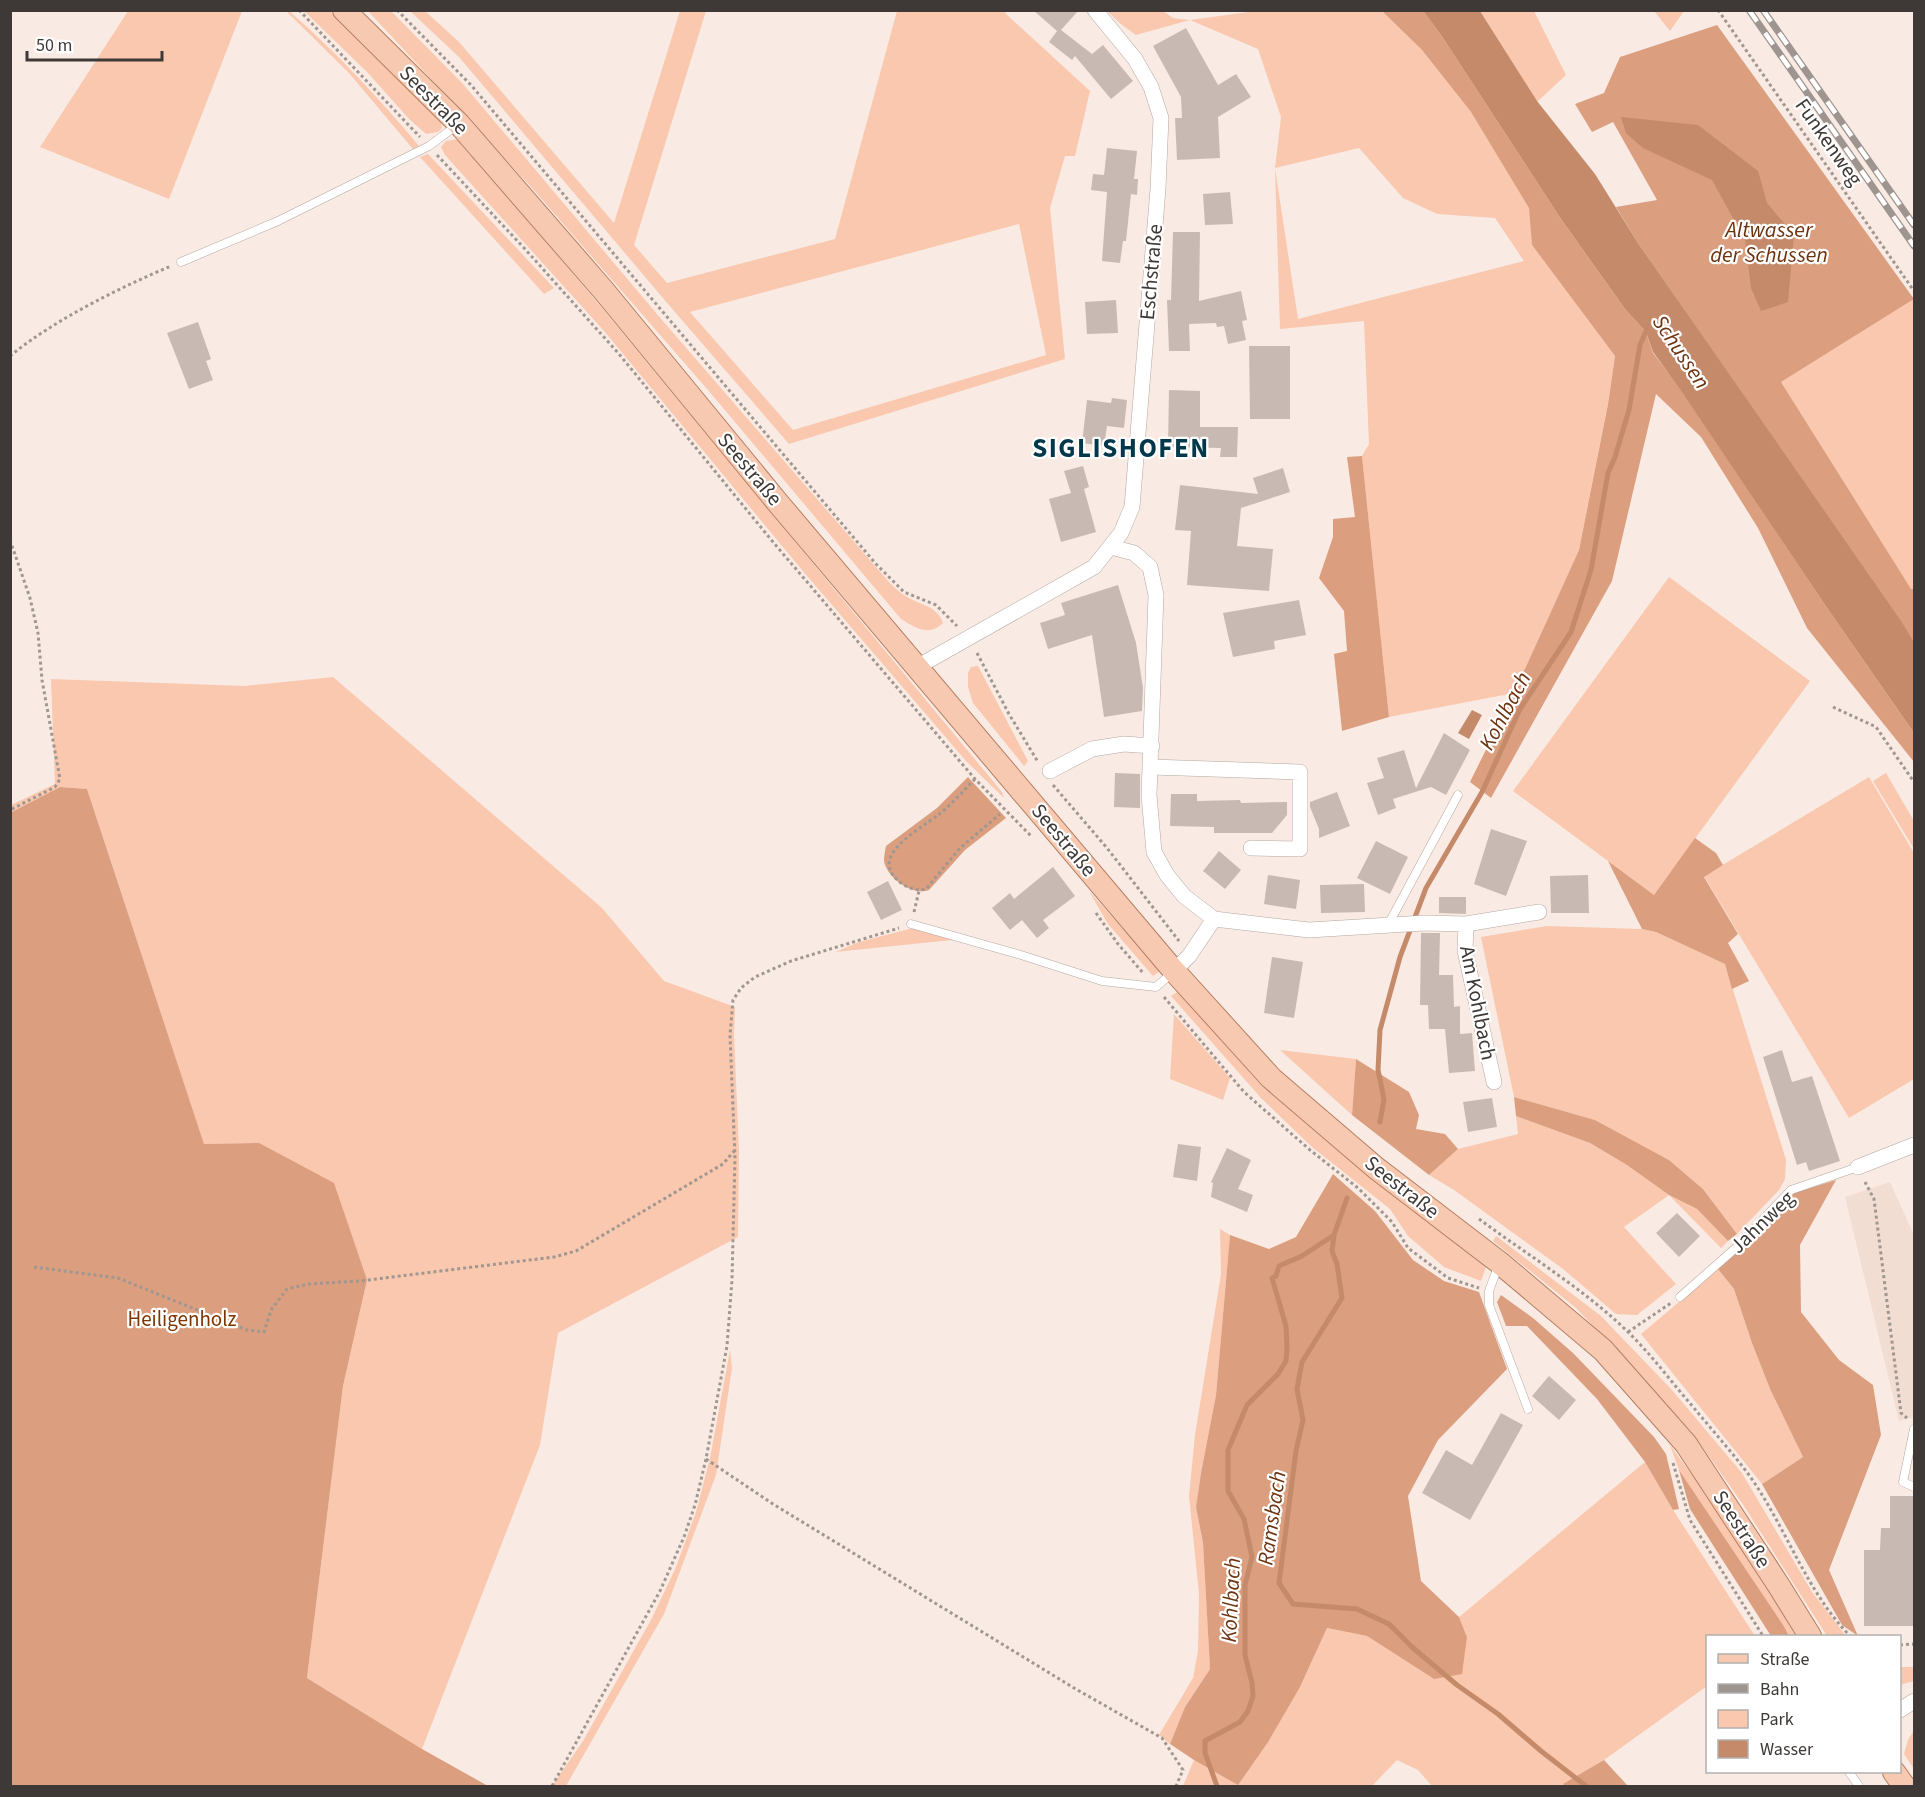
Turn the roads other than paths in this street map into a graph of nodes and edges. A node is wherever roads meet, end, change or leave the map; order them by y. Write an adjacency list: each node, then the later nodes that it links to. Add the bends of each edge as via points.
1 (344, 10): 3 (main road, Seestraße)
2 (1095, 10): 5 (street, Eschstraße, via 1135,59 1151,87 1161,118 1132,507)
3 (459, 124): 4 (lane, via 429,146 278,221); 6 (main road, Seestraße, via 604,291)
4 (181, 262)
5 (1111, 547): 6 (street, Eschstraße, via 1094,567); 7 (street, via 1134,553 1150,567 1156,595)
6 (917, 667): 17 (main road, Seestraße)
7 (1152, 746): 8 (street); 9 (street, via 1124,744 1092,749)
8 (1150, 767): 11 (street, via 1300,772 1300,849); 13 (street, via 1154,852 1184,896)
9 (1046, 772)
10 (1458, 795): 15 (lane)
11 (1251, 848)
12 (1539, 912): 16 (street, Am Kohlbach)
13 (1214, 919): 15 (street, Am Kohlbach, via 1309,930); 17 (street)
14 (911, 924): 17 (lane, via 1102,981 1156,987)
15 (1394, 924): 16 (street, Am Kohlbach)
16 (1466, 924): 18 (street, Am Kohlbach, via 1465,951)
17 (1182, 963): 21 (main road, Seestraße, via 1271,1078 1376,1168)
18 (1494, 1082)
19 (1914, 1145): 20 (street, Jahnweg)
20 (1858, 1167): 22 (lane, Jahnweg, via 1791,1190 1738,1246)
21 (1500, 1263): 23 (lane, via 1489,1291 1489,1305); 26 (main road, Seestraße, via 1604,1350 1686,1444)
22 (1680, 1298)
23 (1528, 1409)
24 (1914, 1429): 25 (lane, via 1903,1482)
25 (1914, 1487)
26 (1809, 1635)
27 (1914, 1701): 28 (street)
28 (1901, 1709)
29 (1850, 1773): 31 (lane)
30 (1895, 1773): 32 (main road)
31 (1858, 1786)
32 (1904, 1786)

